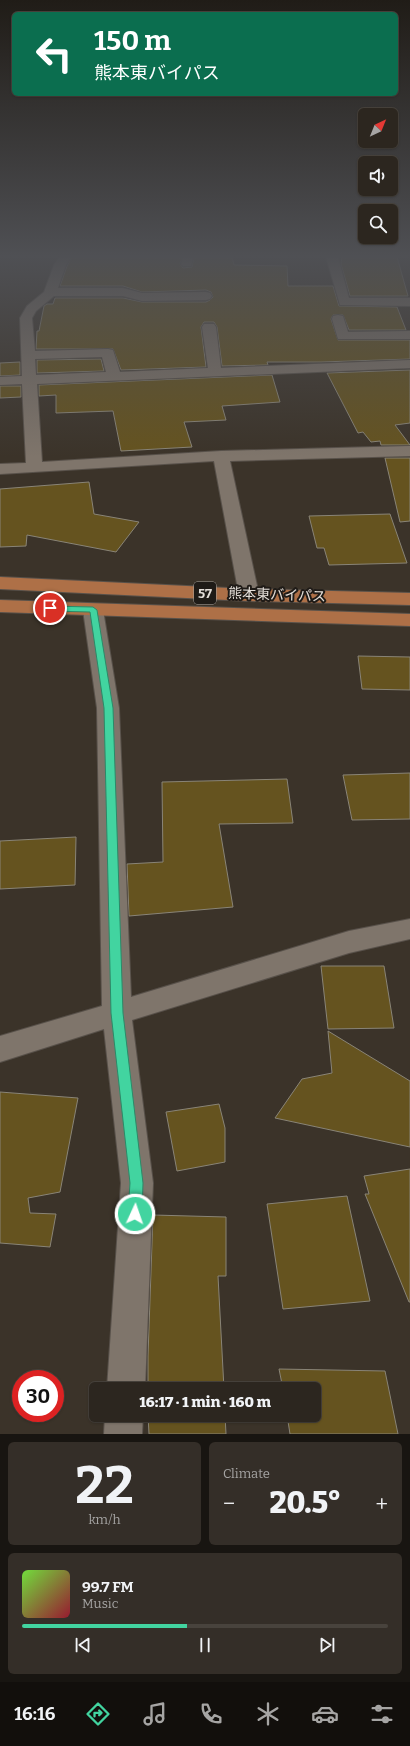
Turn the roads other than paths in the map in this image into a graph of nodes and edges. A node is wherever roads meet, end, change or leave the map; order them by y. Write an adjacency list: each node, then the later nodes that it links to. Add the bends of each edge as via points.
1 (26, 324): 5 (street)
2 (339, 324): 4 (street, via 343,336)
3 (209, 327): 7 (street)
4 (410, 335)
5 (28, 355): 8 (street, via 108,353); 9 (street)
6 (410, 364): 7 (street)
7 (215, 372): 8 (street)
8 (114, 376): 9 (street)
9 (30, 379): 10 (street); 13 (street)
10 (0, 380)
11 (410, 451): 12 (street)
12 (221, 456): 13 (street); 16 (street)
13 (34, 468): 14 (street)
14 (0, 469)
15 (0, 583): 16 (highway, 熊本東バイパス / 57)
16 (249, 595): 17 (highway, 熊本東バイパス / 57)
17 (410, 599)
18 (0, 606): 19 (highway, 熊本東バイパス / 57)
19 (93, 610): 20 (highway, 熊本東バイパス / 57); 22 (street, via 108,708)
20 (410, 620)
21 (410, 929): 22 (street, via 349,942)
22 (117, 1013): 23 (street); 24 (street, via 137,1183)
23 (0, 1049)
24 (126, 1382)
25 (124, 1422): 26 (street)
26 (123, 1434)

